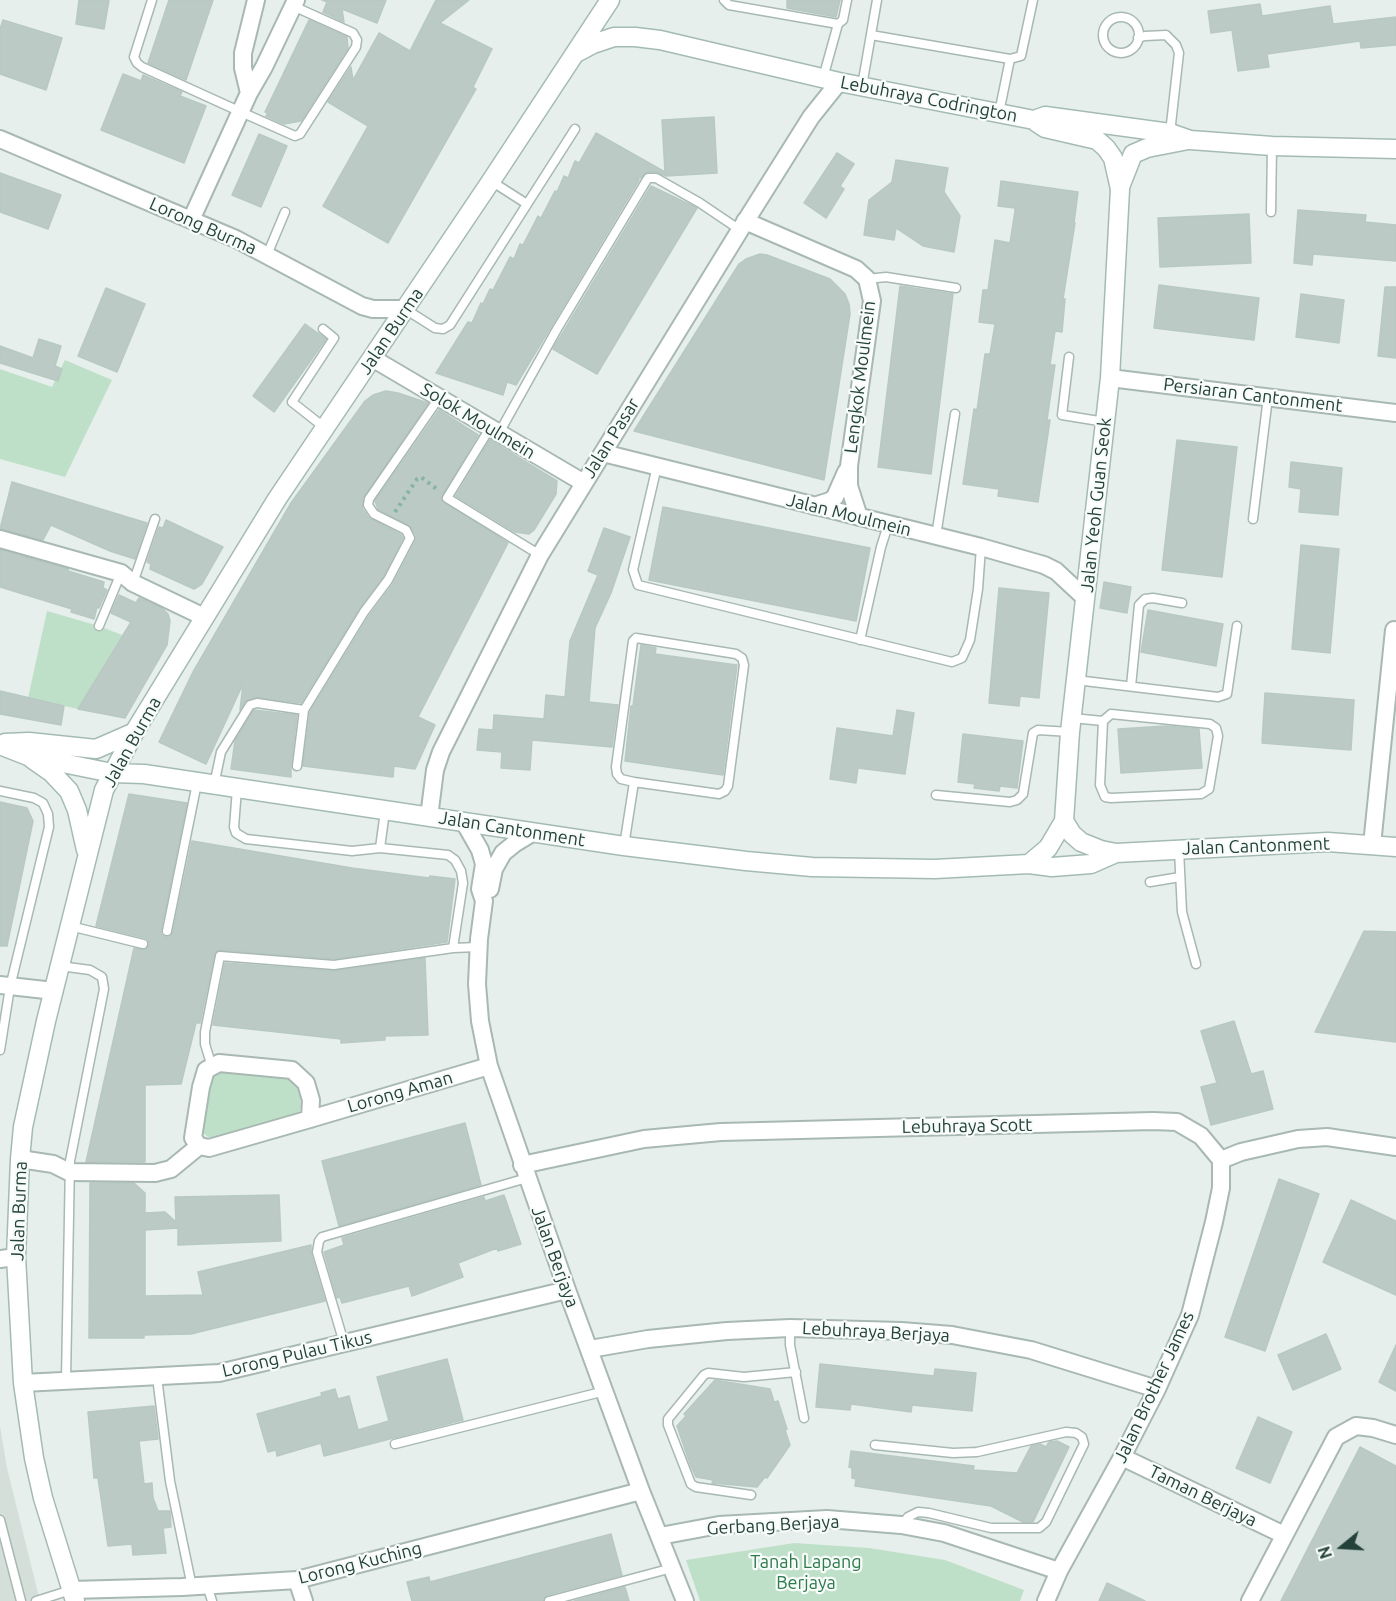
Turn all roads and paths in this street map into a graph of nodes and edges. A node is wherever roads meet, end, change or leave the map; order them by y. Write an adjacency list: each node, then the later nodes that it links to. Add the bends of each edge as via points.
1 (152, 0): 17 (lane, via 134,57 137,63)
2 (256, 0): 16 (street, via 243,53)
3 (610, 0): 12 (main road, Jalan Burma)
4 (724, 0): 9 (lane, via 729,5)
5 (847, 0): 9 (lane, via 843,20)
6 (878, 0): 10 (lane)
7 (1033, 0): 13 (lane, via 1021,56)
8 (295, 3): 16 (street); 17 (lane, via 353,33 356,47 300,134 290,135)
9 (838, 24): 14 (lane)
10 (871, 35): 13 (lane); 15 (lane)
11 (1138, 38): 11 (lane, via 1129,51 1118,52 1108,48 1103,38 1109,21 1121,17 1132,21); 21 (lane, via 1166,35 1179,52)
12 (575, 54): 14 (main road, Lebuhraya Codrington, via 614,37 635,37); 26 (main road, Jalan Burma)
13 (1010, 59): 18 (lane)
14 (831, 80): 15 (main road, Lebuhraya Codrington); 32 (street, Jalan Pasar)
15 (862, 86): 18 (main road, Lebuhraya Codrington)
16 (249, 93): 17 (street)
17 (241, 112): 31 (street)
18 (999, 113): 19 (main road, Lebuhraya Codrington)
19 (1034, 120): 21 (main road, Lebuhraya Codrington, via 1045,116); 27 (main road, Jalan Yeoh Guan Seok, via 1044,128 1097,140 1113,158)
20 (575, 129): 28 (lane)
21 (1170, 133): 23 (main road, Lebuhraya Codrington)
22 (0, 139): 31 (street, Lorong Burma)
23 (1190, 140): 24 (main road, Lebuhraya Codrington); 27 (main road, Jalan Yeoh Guan Seok, via 1133,154)
24 (1272, 146): 25 (main road, Lebuhraya Codrington); 30 (lane)
25 (1396, 149)
26 (491, 181): 28 (lane); 36 (main road, Jalan Burma)
27 (1120, 189): 40 (main road, Jalan Yeoh Guan Seok)
28 (527, 204): 36 (lane, via 450,325 435,328)
29 (285, 212): 33 (lane)
30 (1271, 212)
31 (191, 220): 33 (street, Lorong Burma)
32 (743, 226): 34 (street, Lengkok Moulmein, via 856,269); 47 (lane, via 656,178 648,178); 48 (street, Jalan Pasar)
33 (267, 255): 36 (street, Lorong Burma, via 362,306)
34 (867, 279): 35 (lane, via 886,277); 50 (street, Lengkok Moulmein, via 872,301)
35 (956, 288)
36 (405, 309): 39 (main road, Jalan Burma)
37 (323, 329): 46 (lane, via 334,338 292,402)
38 (1069, 357): 45 (lane, via 1062,415)
39 (372, 358): 42 (street, Solok Moulmein); 46 (main road, Jalan Burma)
40 (1110, 378): 41 (street, Persiaran Cantonment); 45 (main road, Jalan Yeoh Guan Seok)
41 (1268, 396): 43 (street, Persiaran Cantonment); 56 (lane)
42 (439, 398): 47 (street, Solok Moulmein); 57 (lane, via 369,499 370,510)
43 (1396, 413)
44 (954, 414): 59 (lane)
45 (1105, 422): 64 (main road, Jalan Yeoh Guan Seok)
46 (325, 428): 66 (main road, Jalan Burma)
47 (494, 430): 51 (street, Solok Moulmein); 52 (lane)
48 (603, 453): 49 (street, Jalan Moulmein); 51 (street, Jalan Pasar)
49 (657, 466): 53 (street, Jalan Moulmein); 70 (lane, via 633,570 638,585)
50 (849, 466): 53 (street, Lengkok Moulmein, via 835,497); 54 (street, Lengkok Moulmein, via 849,486)
51 (584, 483): 62 (street, Jalan Pasar)
52 (447, 498): 57 (path, via 422,477); 62 (lane)
53 (814, 506): 54 (street, Jalan Moulmein)
54 (859, 517): 58 (street, Jalan Moulmein)
55 (155, 519): 63 (lane)
56 (1253, 519)
57 (388, 521): 73 (lane, via 406,530 410,538 388,580)
58 (888, 525): 59 (street, Jalan Moulmein); 70 (lane)
59 (936, 536): 61 (street, Jalan Moulmein)
60 (0, 538): 63 (street)
61 (981, 547): 64 (street, Jalan Moulmein, via 1050,568); 70 (lane, via 970,640 962,657 952,662)
62 (540, 555): 87 (street, Jalan Pasar, via 441,752)
63 (127, 578): 66 (street); 67 (lane)
64 (1085, 598): 71 (main road, Jalan Yeoh Guan Seok)
65 (1182, 603): 72 (lane, via 1153,598 1138,605)
66 (204, 617): 76 (main road, Jalan Burma)
67 (99, 626)
68 (1237, 626): 72 (lane, via 1227,693 1218,697)
69 (1395, 631): 91 (street)
70 (860, 640)
71 (1076, 680): 72 (lane); 75 (main road, Jalan Yeoh Guan Seok)
72 (1131, 686)
73 (304, 710): 79 (lane); 82 (lane, via 250,705)
74 (1103, 721): 74 (lane, via 1111,714 1210,724 1218,736 1209,789 1201,794 1105,796 1100,784); 75 (lane)
75 (1071, 725): 85 (lane, via 1033,733 1023,794 1017,800); 88 (main road, Jalan Yeoh Guan Seok)
76 (135, 731): 77 (main road, Jalan Cantonment, via 96,749 29,742); 80 (main road, Jalan Burma)
77 (0, 744): 78 (main road, Jalan Cantonment)
78 (28, 756): 80 (main road, Jalan Cantonment); 97 (main road, via 69,791)
79 (297, 766)
80 (112, 773): 82 (main road, Jalan Cantonment); 97 (main road, Jalan Burma)
81 (634, 782): 81 (lane, via 621,779 616,767 633,641 636,638 742,658 725,791 719,794); 92 (lane)
82 (205, 784): 83 (main road, Jalan Cantonment); 103 (lane)
83 (237, 789): 86 (main road, Jalan Cantonment); 94 (lane, via 234,827 241,837 352,852)
84 (0, 791): 109 (lane, via 43,803 49,827)
85 (936, 795)
86 (385, 810): 87 (main road, Jalan Cantonment); 94 (lane)
87 (429, 817): 89 (main road, Jalan Cantonment)
88 (1064, 821): 96 (main road, Jalan Cantonment, via 1081,842); 98 (main road, via 1048,848)
89 (464, 822): 90 (main road, Jalan Cantonment); 101 (street, Jalan Berjaya, via 480,850 480,889)
90 (532, 833): 92 (main road, Jalan Cantonment); 101 (street, Jalan Berjaya, via 503,854 494,868 490,892)
91 (1372, 845): 93 (main road, Jalan Cantonment); 95 (main road, Jalan Cantonment, via 1318,843)
92 (624, 846): 98 (main road, Jalan Cantonment, via 812,867 925,869)
93 (1396, 847)
94 (380, 848): 106 (lane, via 448,855 455,860 463,883)
95 (1179, 849): 96 (main road, Jalan Cantonment); 99 (lane)
96 (1116, 853): 98 (main road, Jalan Cantonment, via 1091,864)
97 (87, 854): 102 (main road, Jalan Burma)
98 (1029, 864)
99 (1180, 877): 100 (lane); 107 (lane, via 1182,912)
100 (1150, 882)
101 (484, 901): 105 (street, Jalan Berjaya)
102 (70, 926): 104 (lane); 108 (main road, Jalan Burma)
103 (167, 931)
104 (143, 944)
105 (478, 946): 106 (lane); 112 (street, Jalan Berjaya, via 480,1021)
106 (453, 948): 113 (lane, via 334,965 220,957 205,1032)
107 (1196, 964)
108 (60, 966): 110 (main road, Jalan Burma); 119 (lane, via 90,970 102,977 105,989)
109 (5, 986): 110 (street); 111 (lane)
110 (54, 991): 117 (main road, Jalan Burma, via 23,1127)
111 (0, 1050)
112 (489, 1066): 114 (street, Lorong Aman); 120 (street, Jalan Berjaya)
113 (212, 1067): 114 (street, via 219,1064 292,1071 306,1083 311,1100); 115 (street, via 206,1070 201,1087 193,1138)
114 (310, 1119): 115 (street, Lorong Aman, via 209,1148)
115 (200, 1146): 119 (street, via 171,1169 155,1173)
116 (1396, 1147): 118 (street, via 1308,1138)
117 (20, 1159): 119 (street, via 53,1164); 121 (main road, Jalan Burma)
118 (1221, 1160): 120 (street, Lebuhraya Scott, via 1202,1136 1177,1122 1153,1121 721,1132 644,1139); 130 (street, Jalan Brother James, via 1221,1188 1190,1316)
119 (69, 1172): 128 (lane)
120 (524, 1172): 122 (street, Jalan Berjaya); 124 (lane, via 322,1237 317,1252)
121 (8, 1258): 129 (main road, Jalan Burma)
122 (567, 1290): 124 (street, Lorong Pulau Tikus); 125 (street, Jalan Berjaya)
123 (790, 1328): 125 (street, Lebuhraya Berjaya, via 648,1339); 126 (lane); 130 (street, Lebuhraya Berjaya, via 952,1335 1031,1350)
124 (344, 1343): 127 (street, Lorong Pulau Tikus, via 232,1371)
125 (590, 1349): 131 (street, Jalan Berjaya)
126 (796, 1372): 132 (lane); 138 (lane, via 744,1377 708,1373 668,1419 690,1484)
127 (158, 1377): 128 (street, Lorong Pulau Tikus); 146 (lane, via 170,1481)
128 (66, 1380): 129 (street, Lorong Pulau Tikus)
129 (23, 1383): 147 (main road, Jalan Burma, via 43,1498)
130 (1157, 1389): 136 (street, Jalan Brother James)
131 (605, 1391): 134 (lane); 137 (street, Jalan Berjaya)
132 (804, 1418)
133 (1396, 1435): 141 (street, via 1356,1426 1336,1437)
134 (395, 1444)
135 (875, 1445): 140 (lane, via 953,1453 977,1452 1066,1432 1082,1437 1084,1444 1046,1522 1039,1528 991,1528 918,1512)
136 (1122, 1457): 141 (street, Taman Berjaya); 144 (street, Jalan Brother James)
137 (641, 1491): 142 (street, Jalan Berjaya); 145 (street, Lorong Kuching)
138 (751, 1495)
139 (0, 1520): 149 (lane)
140 (901, 1525): 142 (street, Gerbang Berjaya, via 827,1519 719,1525); 144 (street, Gerbang Berjaya, via 944,1533)
141 (1284, 1535): 155 (street)
142 (660, 1536): 143 (street, Jalan Berjaya)
143 (672, 1568): 152 (lane); 153 (street, Jalan Berjaya)
144 (1059, 1571): 154 (street, Jalan Brother James)
145 (297, 1580): 146 (street, Lorong Kuching); 151 (street)
146 (203, 1591): 148 (street, Lorong Kuching)
147 (73, 1595): 148 (street, Lorong Kuching); 150 (lane)
148 (116, 1595)
149 (21, 1601)
150 (36, 1601)
151 (304, 1601)
152 (549, 1601)
153 (685, 1601)
154 (1046, 1601)
155 (1250, 1601)

